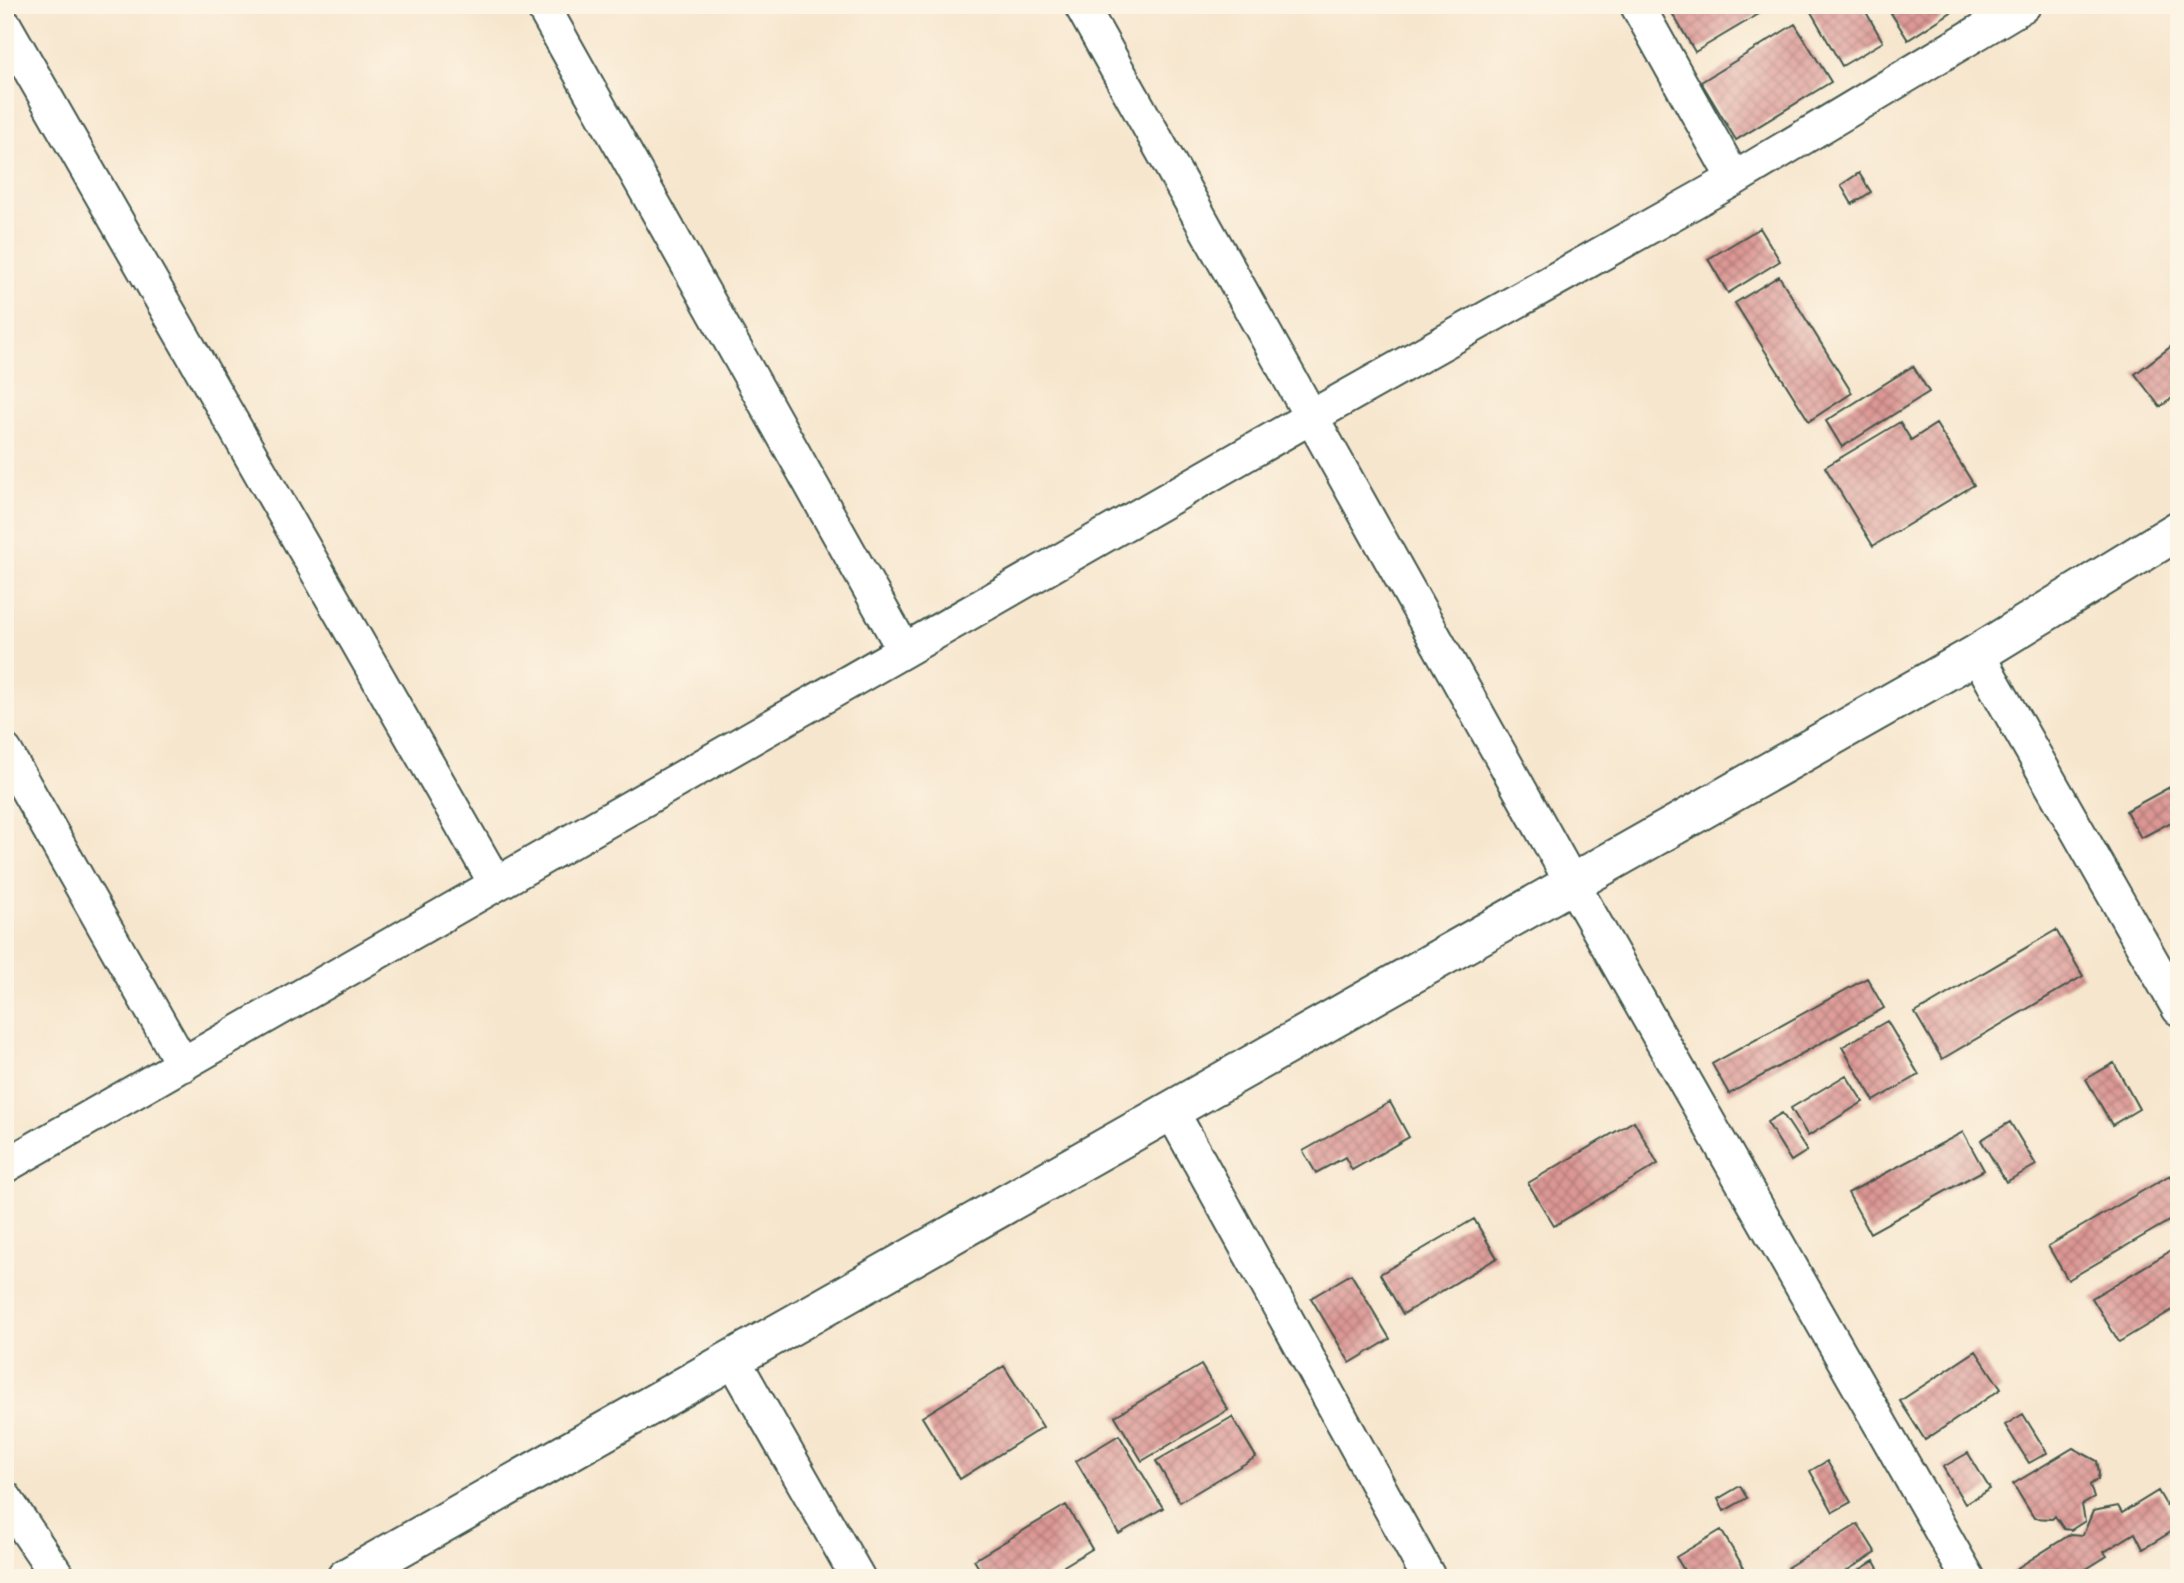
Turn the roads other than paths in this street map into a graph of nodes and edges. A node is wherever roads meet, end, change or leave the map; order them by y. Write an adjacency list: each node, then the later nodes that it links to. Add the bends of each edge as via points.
1 (542, 5): 9 (street)
2 (1081, 5): 7 (street)
3 (1637, 5): 6 (street)
4 (2024, 5): 6 (street)
5 (5, 26): 13 (street)
6 (1734, 179): 7 (street)
7 (1311, 417): 9 (street); 12 (street)
8 (2179, 530): 10 (street)
9 (904, 650): 13 (street)
10 (1977, 654): 12 (street); 14 (street)
11 (5, 751): 15 (street)
12 (1572, 883): 16 (street); 24 (street)
13 (496, 884): 15 (street)
14 (2179, 1009)
15 (183, 1065): 17 (street)
16 (1171, 1110): 18 (street); 23 (street)
17 (5, 1166)
18 (733, 1359): 21 (street); 22 (street)
19 (5, 1498): 20 (street)
20 (59, 1578)
21 (346, 1578)
22 (858, 1578)
23 (1429, 1578)
24 (1968, 1578)

